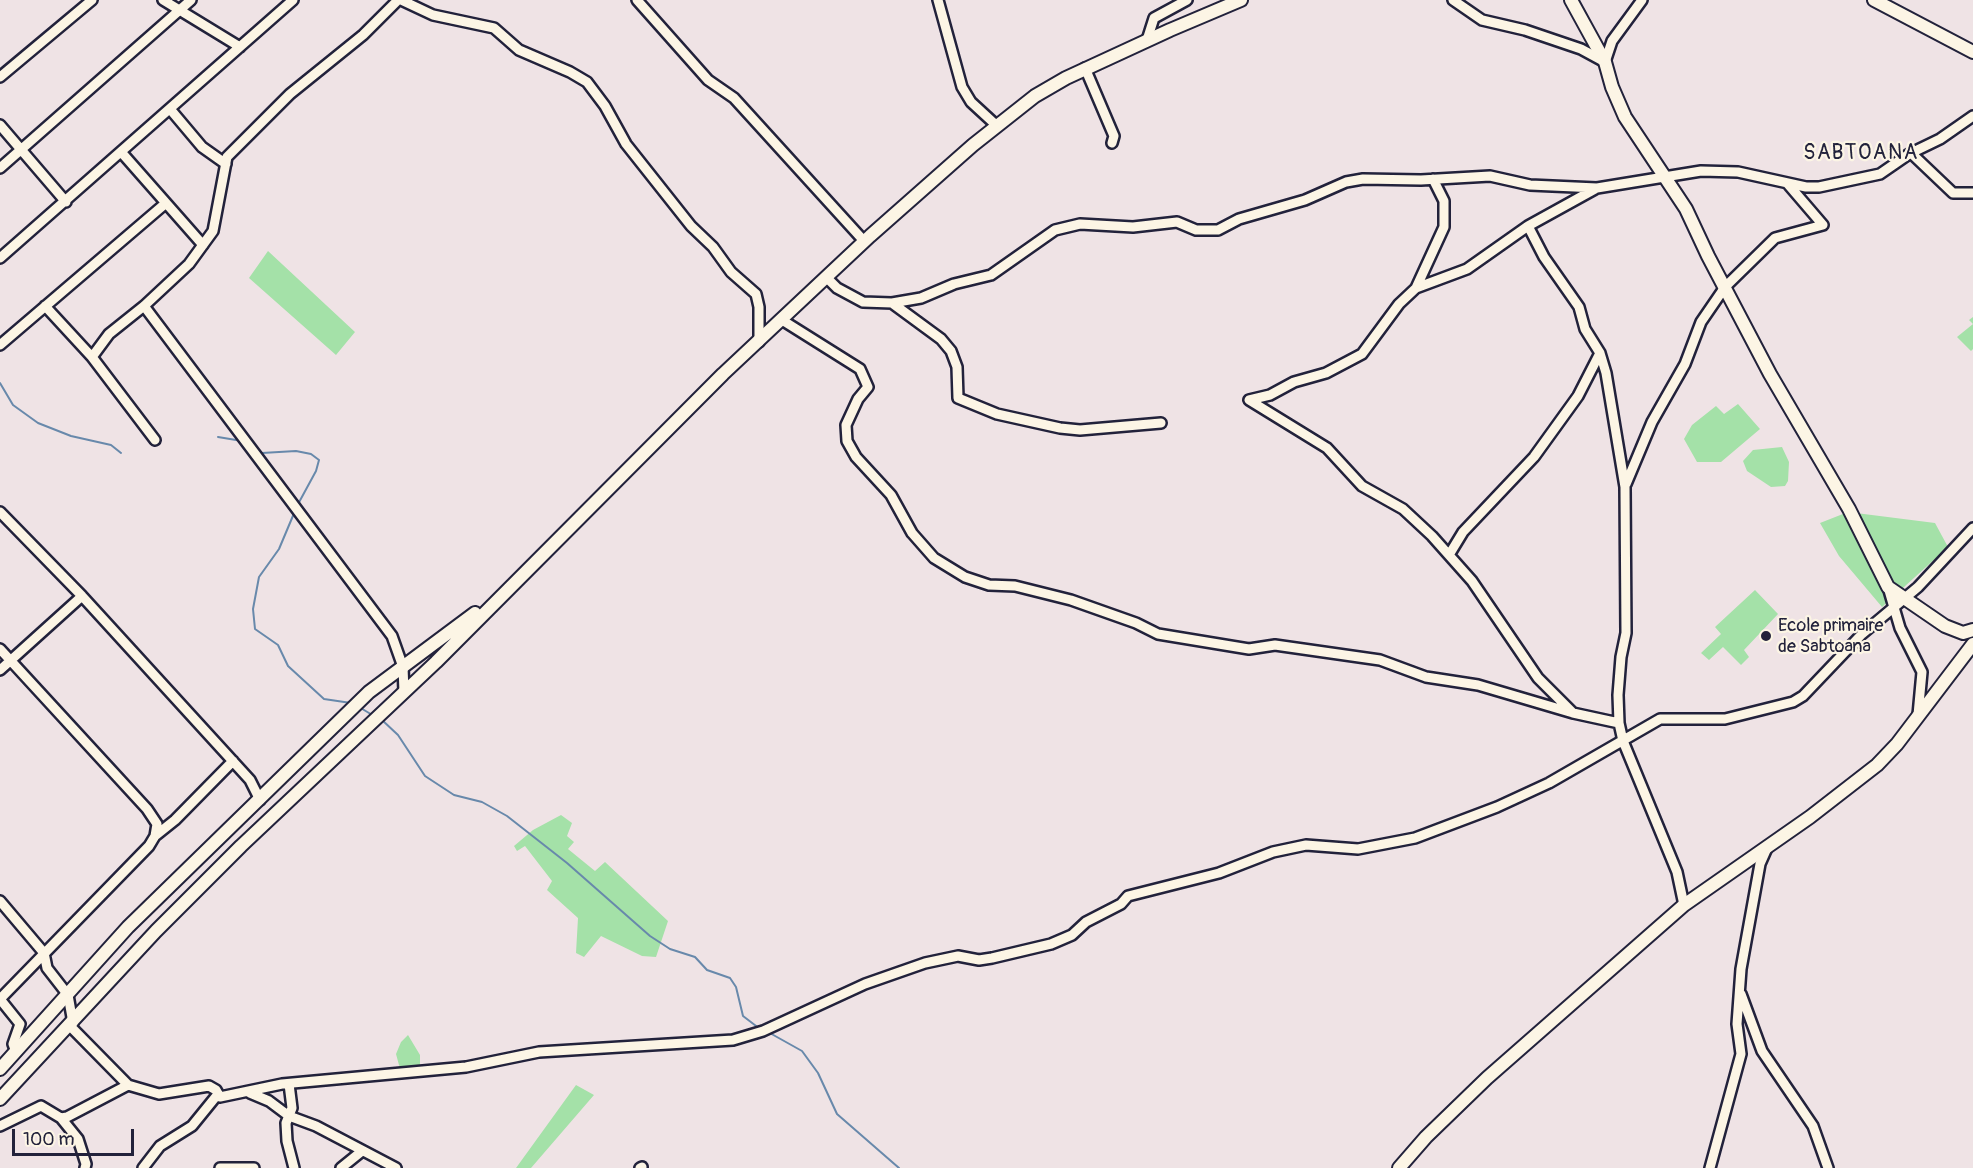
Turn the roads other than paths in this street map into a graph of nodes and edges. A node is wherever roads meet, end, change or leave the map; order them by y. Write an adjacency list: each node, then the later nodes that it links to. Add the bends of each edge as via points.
1 (92, 0): 20 (street)
2 (163, 0): 14 (street)
3 (191, 0): 14 (street)
4 (292, 0): 16 (street)
5 (399, 0): 29 (street, via 290,94 227,157); 49 (street, via 433,15 494,28 519,50 587,82 626,144 672,203 713,247 730,272 756,294)
6 (637, 0): 39 (street, via 708,80 734,98)
7 (938, 0): 24 (street, via 962,87 971,102)
8 (1187, 0): 15 (street, via 1154,18)
9 (1241, 0): 15 (street)
10 (1453, 0): 18 (street, via 1482,20 1581,49)
11 (1571, 0): 18 (street)
12 (1642, 0): 18 (street, via 1612,41)
13 (1874, 0): 17 (street)
14 (180, 10): 16 (street); 26 (street)
15 (1147, 40): 19 (street)
16 (240, 47): 21 (street)
17 (1973, 52)
18 (1605, 62): 31 (street, via 1624,117)
19 (1085, 69): 24 (street, via 1035,96); 25 (street, via 1114,136)
20 (0, 77)
21 (170, 109): 27 (street); 29 (street, via 202,147)
22 (1973, 116): 28 (street)
23 (0, 125): 26 (street)
24 (996, 125): 39 (street)
25 (1112, 143)
26 (22, 149): 30 (street); 36 (street)
27 (122, 153): 36 (street); 37 (street)
28 (1911, 153): 33 (street, via 1867,178 1819,188); 35 (street, via 1953,193)
29 (226, 164): 40 (street, via 213,231)
30 (0, 168)
31 (1665, 177): 33 (street, via 1701,171 1729,172); 34 (street); 43 (street)
32 (1433, 179): 34 (street, via 1490,176 1530,185); 44 (street, via 1444,201 1444,227); 45 (street, via 1346,182 1218,230 1196,230 1177,222 1133,227 1080,224 1062,228 991,275 921,298)
33 (1787, 183): 43 (street, via 1823,225 1775,238)
34 (1597, 188): 38 (street)
35 (1973, 193)
36 (66, 202): 41 (street)
37 (166, 203): 40 (street); 46 (street)
38 (1528, 226): 44 (street, via 1467,269); 51 (street, via 1579,307 1585,329)
39 (864, 241): 42 (street)
40 (203, 245): 47 (street, via 189,264)
41 (0, 258)
42 (827, 278): 45 (street, via 863,302); 48 (street)
43 (1725, 286): 55 (street, via 1701,322 1685,364 1652,422); 62 (street)
44 (1416, 288): 59 (street, via 1399,304 1362,354 1326,373 1250,400 1328,448 1362,486 1403,509)
45 (892, 303): 53 (street, via 951,351 957,367 958,398 998,414 1060,428)
46 (45, 306): 50 (street); 52 (street)
47 (144, 306): 52 (street, via 109,334); 67 (street, via 392,636)
48 (782, 320): 49 (street); 70 (street, via 860,369 868,387 846,425 847,441 856,457 891,495 912,533 934,558 965,577 1071,600 1158,634 1249,649 1275,645 1380,660 1426,677 1478,684)
49 (759, 342): 60 (street)
50 (0, 345)
51 (1600, 353): 55 (street); 59 (street, via 1578,396 1534,457 1463,532)
52 (92, 357): 54 (street)
53 (1161, 423)
54 (155, 440)
55 (1625, 487): 72 (street, via 1626,633 1618,695)
56 (0, 512): 61 (street)
57 (1973, 528): 58 (street)
58 (1969, 536): 62 (street)
59 (1449, 555): 70 (street, via 1472,581 1538,678)
60 (503, 593): 67 (street); 69 (street)
61 (82, 596): 66 (street); 74 (street)
62 (1899, 603): 63 (street, via 1954,631); 71 (street, via 1900,628 1922,672); 73 (street, via 1793,702 1725,719 1660,719)
63 (1973, 630)
64 (1973, 644): 71 (street)
65 (0, 649): 66 (street)
66 (11, 660): 68 (street); 76 (street, via 147,808 156,824)
67 (403, 667): 69 (street); 75 (street, via 369,692)
68 (0, 670)
69 (404, 692): 83 (street, via 156,931)
70 (1573, 713): 72 (street)
71 (1918, 716): 77 (street, via 1876,765)
72 (1619, 723): 73 (street)
73 (1623, 741): 79 (street, via 1677,872); 86 (street, via 1497,807 1415,837 1358,849 1306,845 1273,852 1220,873 1128,896 1072,935 1051,944 992,958 958,956 916,965 763,1031 733,1040 539,1052 466,1067)
74 (233, 761): 75 (street, via 250,780); 76 (street)
75 (260, 800): 82 (street, via 128,927)
76 (155, 836): 80 (street)
77 (1768, 846): 79 (street); 81 (street, via 1753,898)
78 (0, 901): 80 (street)
79 (1684, 904): 102 (street, via 1487,1078)
80 (44, 953): 82 (street, via 47,968); 84 (street, via 0,999 20,1024 13,1044)
81 (1739, 989): 103 (street, via 1737,1024 1741,1054); 104 (street, via 1762,1051 1813,1126)
82 (68, 995): 83 (street); 84 (street)
83 (72, 1024): 87 (street); 90 (street)
84 (16, 1052): 85 (street)
85 (0, 1069)
86 (289, 1084): 88 (street); 91 (street)
87 (128, 1085): 89 (street, via 159,1094 209,1086); 92 (street)
88 (250, 1093): 89 (street, via 220,1097); 91 (street)
89 (218, 1094): 96 (street, via 192,1126 160,1146)
90 (0, 1099)
91 (289, 1116): 94 (street); 99 (street, via 287,1141)
92 (61, 1118): 93 (street, via 41,1106); 95 (street, via 78,1139)
93 (0, 1126)
94 (362, 1151): 100 (street); 101 (street)
95 (85, 1168)
96 (143, 1168)
97 (220, 1168): 98 (street)
98 (254, 1168)
99 (294, 1168)
100 (341, 1168)
101 (396, 1168)
102 (1399, 1168)
103 (1710, 1168)
104 (1828, 1168)

